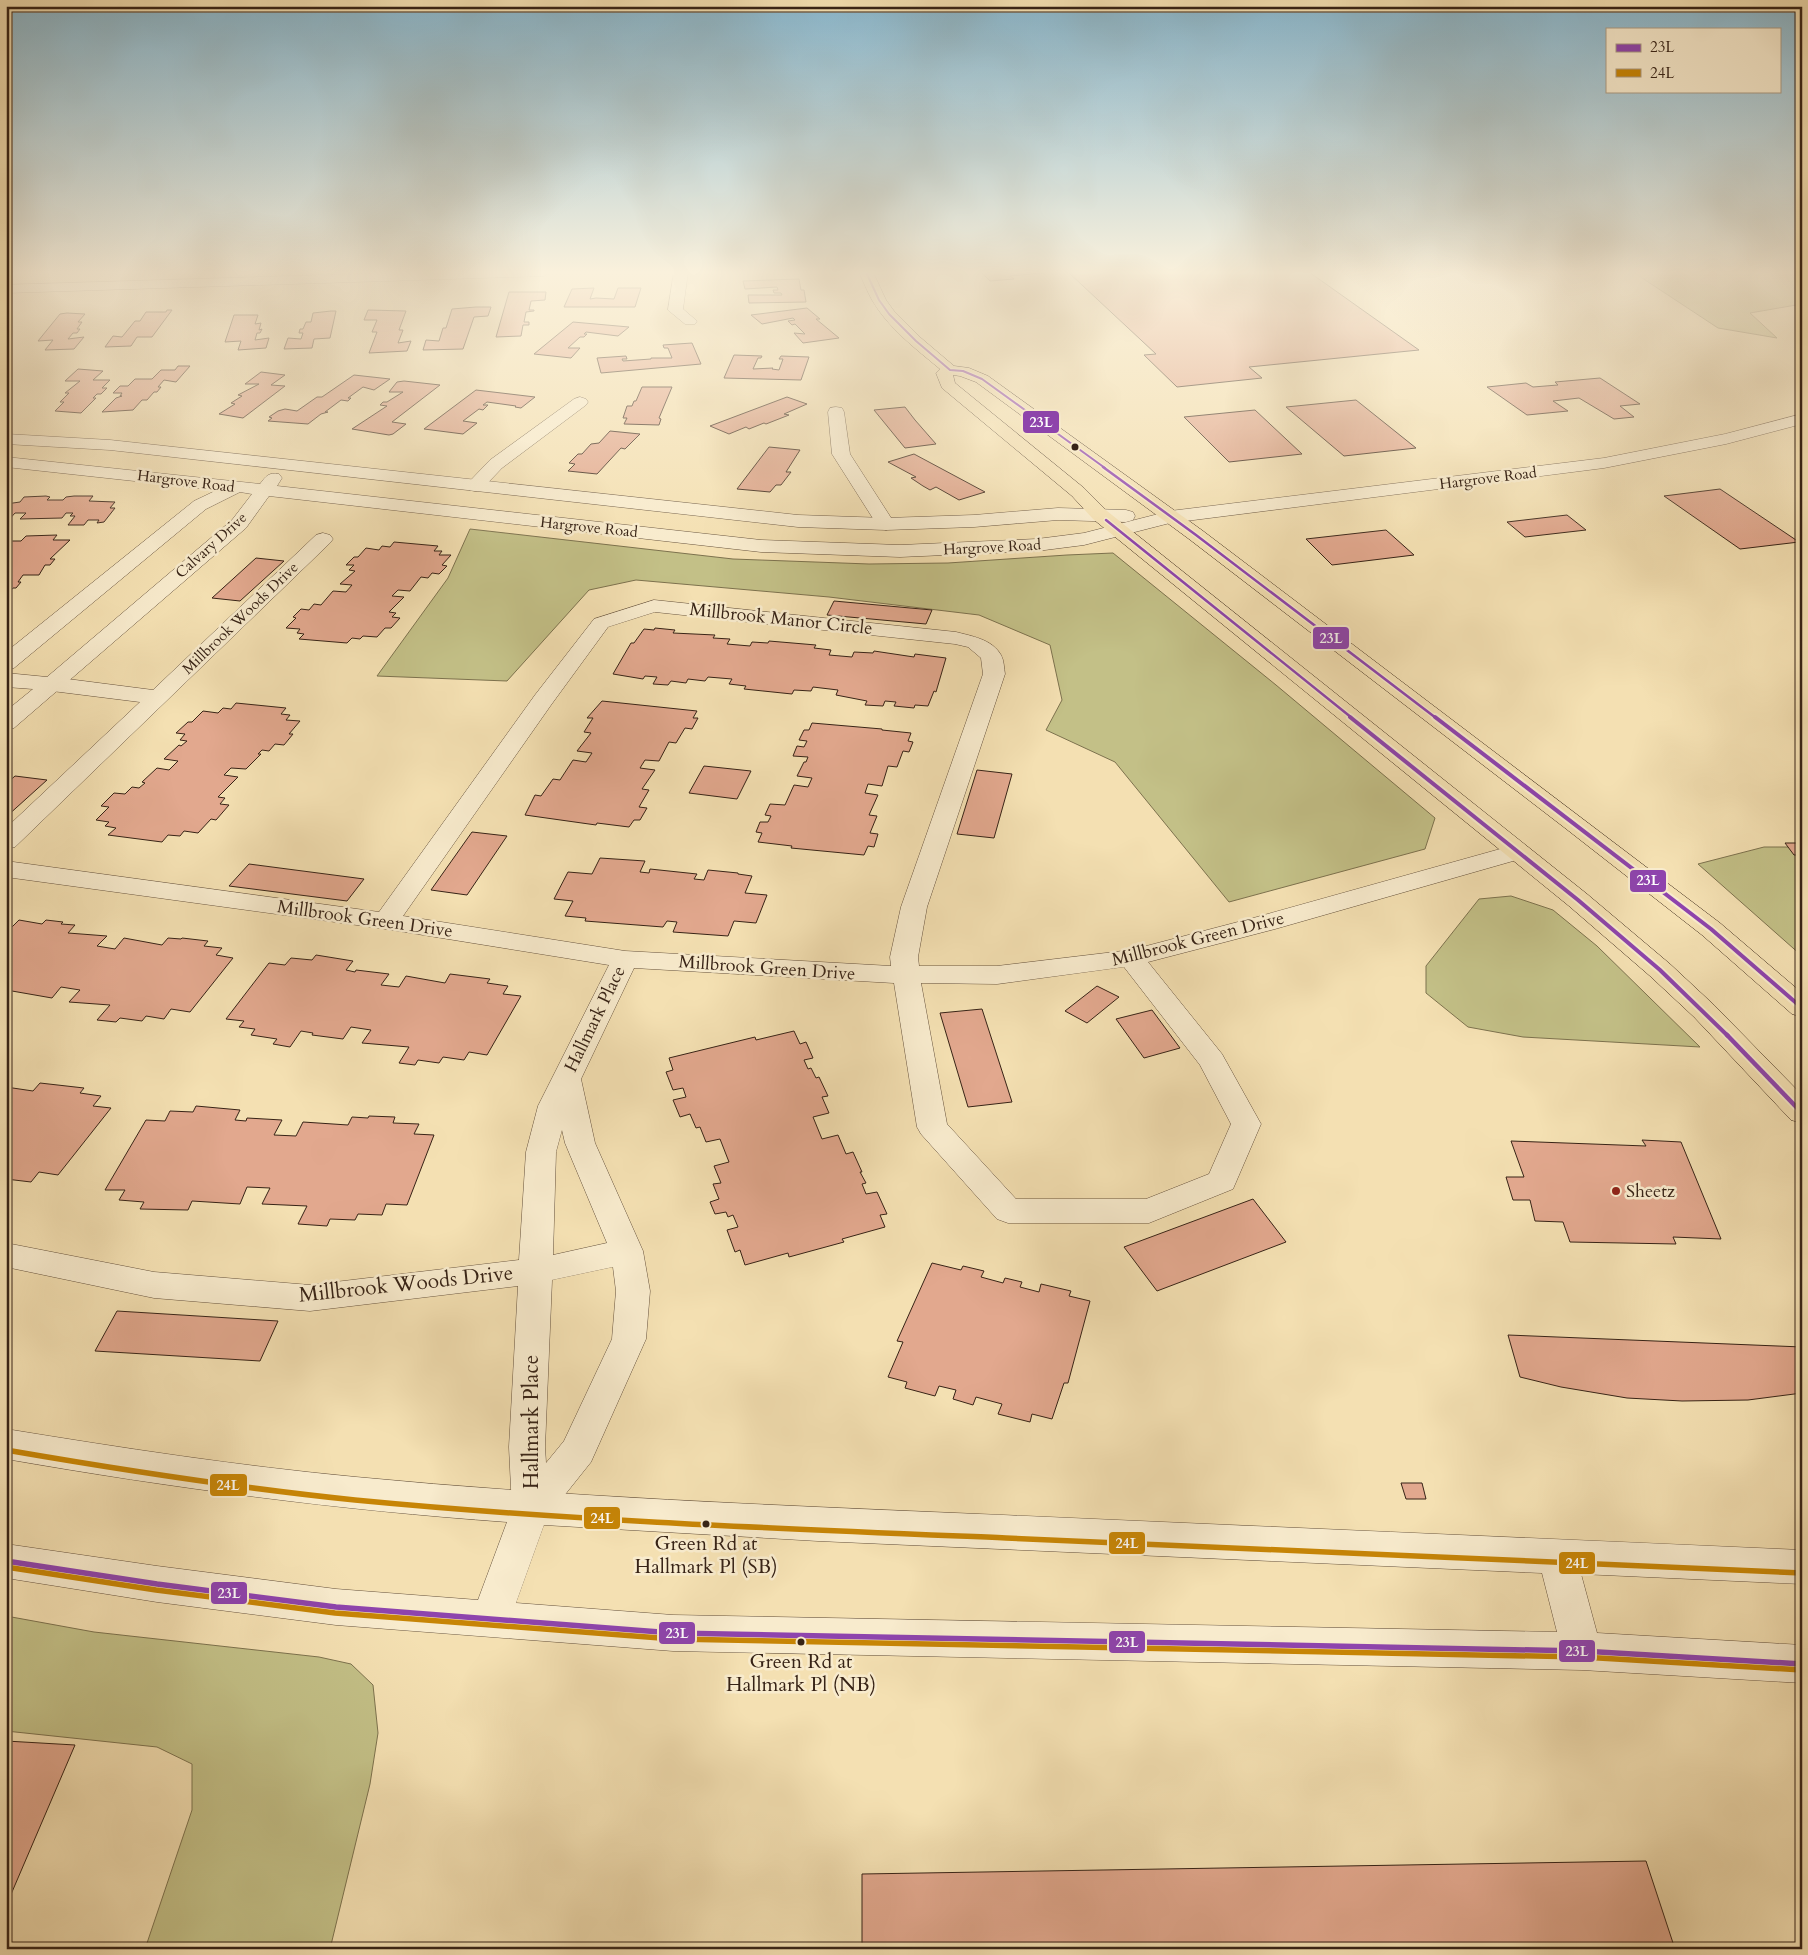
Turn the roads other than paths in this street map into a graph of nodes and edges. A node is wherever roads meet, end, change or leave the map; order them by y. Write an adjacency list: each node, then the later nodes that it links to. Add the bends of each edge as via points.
1 (942, 363): 2 (main road)
2 (950, 370): 13 (main road, via 944,373 948,385 1078,492); 14 (main road, via 982,378)
3 (580, 402): 9 (street, via 496,464)
4 (836, 412): 15 (street, via 841,454)
5 (1802, 419): 14 (street, Hargrove Road, via 1743,435 1604,463)
6 (6, 439): 8 (street, Hargrove Road, via 110,445)
7 (6, 462): 10 (street, Hargrove Road)
8 (283, 465): 9 (street, Hargrove Road); 10 (street, Calvary Drive); 11 (street, Calvary Drive)
9 (475, 486): 12 (street, Hargrove Road)
10 (237, 487): 11 (street, Hargrove Road); 19 (street, Calvary Drive, via 200,505)
11 (264, 490): 17 (street, Hargrove Road); 21 (street, Calvary Drive, via 239,524)
12 (688, 511): 15 (street, Hargrove Road, via 798,521); 17 (street)
13 (1100, 515): 14 (street, Hargrove Road); 15 (street, Hargrove Road, via 1058,514); 16 (main road)
14 (1170, 517): 16 (street, Hargrove Road); 31 (main road, via 1697,918)
15 (886, 524)
16 (1118, 530): 17 (street, Hargrove Road, via 1084,539 1037,545 900,551 806,549); 25 (main road)
17 (672, 536)
18 (323, 539): 22 (street, Millbrook Woods Drive)
19 (6, 663)
20 (6, 680): 21 (street)
21 (52, 684): 22 (street); 23 (street, Calvary Drive)
22 (156, 697): 24 (street, Millbrook Woods Drive)
23 (6, 723)
24 (6, 842)
25 (1518, 852): 28 (street, Millbrook Green Drive); 33 (main road, via 1660,970)
26 (6, 868): 27 (street, Millbrook Green Drive)
27 (386, 921): 29 (street, Millbrook Green Drive); 30 (street, Millbrook Manor Circle, via 601,623 654,606 956,638 975,643 991,656 994,674 914,907 904,956)
28 (1131, 958): 30 (street, Millbrook Green Drive, via 997,975); 30 (street, Millbrook Manor Circle, via 1212,1061 1246,1124 1222,1181 1149,1211 1008,1211 932,1127)
29 (625, 959): 30 (street, Millbrook Green Drive); 32 (street, Hallmark Place)
30 (906, 976)
31 (1802, 1008)
32 (566, 1079): 34 (street, Hallmark Place, via 580,1143); 36 (street, Hallmark Place, via 553,1106 541,1152)
33 (1802, 1113)
34 (627, 1251): 36 (street, Millbrook Woods Drive); 38 (street, Hallmark Place, via 633,1291 629,1339 578,1451)
35 (6, 1255): 36 (street, Millbrook Woods Drive, via 154,1285 310,1298)
36 (537, 1271): 38 (street, Hallmark Place, via 532,1313 527,1447)
37 (6, 1444): 38 (street, via 179,1472)
38 (531, 1510): 39 (street); 42 (street)
39 (1557, 1556): 41 (street); 43 (street)
40 (6, 1560): 42 (street, via 326,1606)
41 (1802, 1567)
42 (490, 1620): 43 (street, via 673,1633)
43 (1582, 1651): 44 (street)
44 (1802, 1664)

